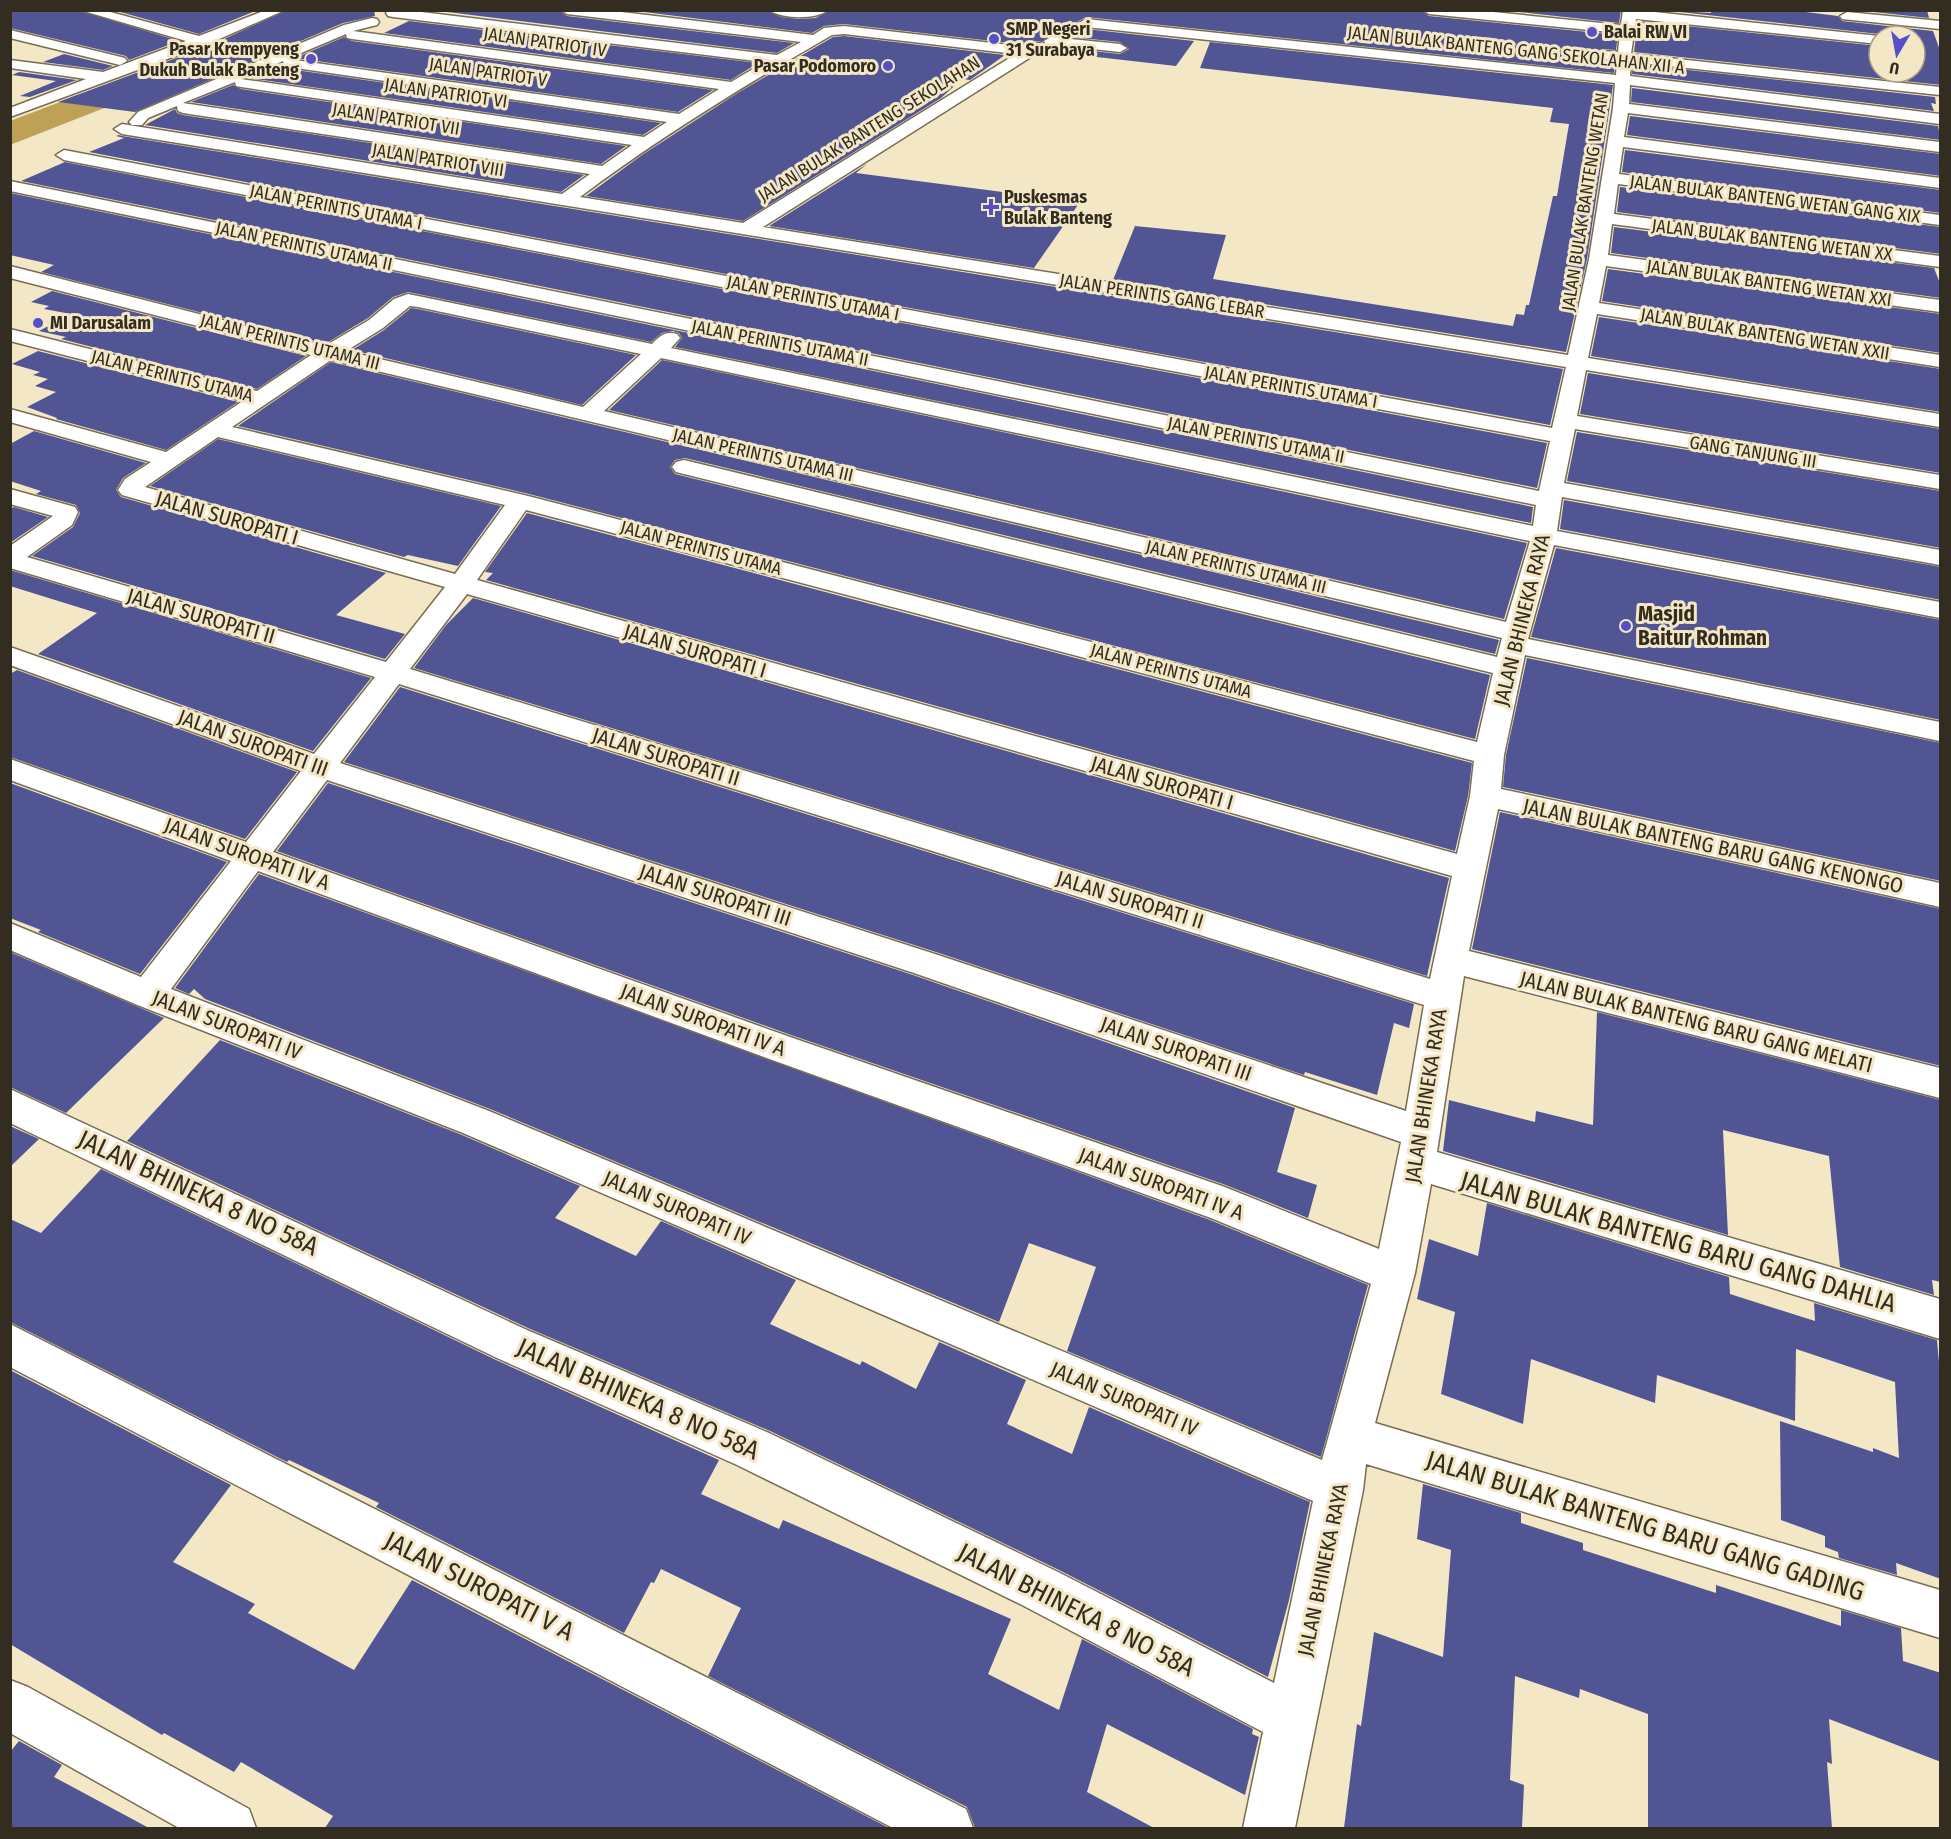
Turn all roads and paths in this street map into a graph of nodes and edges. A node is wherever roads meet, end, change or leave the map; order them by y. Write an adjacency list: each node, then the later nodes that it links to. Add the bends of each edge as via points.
1 (86, 10): 18 (street)
2 (279, 10): 11 (street)
3 (567, 10): 19 (street)
4 (775, 10): 5 (street, via 805,14)
5 (822, 10)
6 (1106, 10): 13 (street, JALAN BULAK BANTENG SEKOLAHAN)
7 (1429, 10): 15 (street)
8 (396, 12): 12 (street); 29 (street)
9 (232, 13): 11 (street)
10 (1833, 14): 14 (street)
11 (256, 19): 22 (street)
12 (371, 22): 17 (street); 36 (street, via 349,27)
13 (1086, 22): 21 (street, JALAN BULAK BANTENG SEKOLAHAN); 39 (street, JALAN BULAK BANTENG GANG SEKOLAHAN XII A)
14 (1941, 25)
15 (1631, 26): 20 (street); 27 (street, JALAN BULAK BANTENG WETAN)
16 (10, 34): 30 (street)
17 (352, 35): 23 (street, JALAN PATRIOT IV); 31 (street)
18 (188, 38): 22 (street); 30 (street)
19 (814, 39): 25 (street, via 829,31 844,30); 29 (street)
20 (1867, 39)
21 (1051, 40): 24 (street); 25 (street, JALAN BULAK BANTENG SEKOLAHAN)
22 (203, 41): 37 (street, via 173,59)
23 (452, 49): 28 (street); 40 (street, JALAN PATRIOT IV)
24 (1134, 50)
25 (1028, 51): 59 (street, JALAN BULAK BANTENG SEKOLAHAN)
26 (1588, 54): 27 (street)
27 (1624, 57): 39 (street, JALAN BULAK BANTENG WETAN); 41 (street)
28 (432, 59)
29 (779, 60): 40 (street)
30 (120, 62): 35 (street)
31 (289, 63): 36 (street); 38 (street, JALAN PATRIOT V)
32 (10, 64): 35 (street)
33 (215, 66): 36 (street, JALAN PATRIOT VI)
34 (413, 68): 38 (street)
35 (84, 74): 37 (street)
36 (241, 75): 43 (street); 43 (street, via 143,115 137,122); 49 (street, JALAN PATRIOT VI)
37 (106, 77): 44 (street)
38 (393, 78): 45 (street, JALAN PATRIOT V)
39 (1624, 80): 42 (street, JALAN BULAK BANTENG WETAN); 46 (street, JALAN BULAK BANTENG GANG SEKOLAHAN XII A)
40 (733, 87): 45 (street)
41 (1941, 91)
42 (1616, 104): 48 (street, JALAN BULAK BANTENG WETAN); 50 (street)
43 (183, 108): 52 (street, JALAN PATRIOT VII)
44 (15, 110)
45 (681, 119): 49 (street)
46 (1941, 119)
47 (122, 129): 56 (street, JALAN PATRIOT VIII)
48 (1616, 141): 53 (street, JALAN BULAK BANTENG WETAN); 54 (street)
49 (645, 142): 52 (street)
50 (1941, 147)
51 (64, 155): 75 (street, JALAN PERINTIS UTAMA I, via 796,296)
52 (603, 171): 56 (street)
53 (1609, 178): 57 (street, JALAN BULAK BANTENG WETAN); 58 (street, JALAN BULAK BANTENG WETAN GANG XIX)
54 (1941, 183)
55 (10, 186): 65 (street, JALAN PERINTIS UTAMA II)
56 (564, 201): 59 (street, JALAN PATRIOT VIII)
57 (1604, 218): 60 (street, JALAN BULAK BANTENG WETAN); 61 (street, JALAN BULAK BANTENG WETAN XX)
58 (1941, 220)
59 (747, 229): 70 (street, JALAN PERINTIS GANG LEBAR)
60 (1598, 259): 63 (street, JALAN BULAK BANTENG WETAN XXI); 64 (street, JALAN BULAK BANTENG WETAN)
61 (1941, 262)
62 (10, 272): 68 (street, JALAN PERINTIS UTAMA III)
63 (1941, 306)
64 (1589, 307): 69 (street, JALAN BULAK BANTENG WETAN XXII); 70 (street, JALAN BULAK BANTENG WETAN)
65 (684, 324): 67 (street); 80 (street, JALAN PERINTIS UTAMA II)
66 (10, 334): 71 (street, JALAN PERINTIS UTAMA)
67 (659, 350): 68 (street, via 408,300); 72 (street); 83 (street)
68 (328, 353): 71 (street); 72 (street, JALAN PERINTIS UTAMA III)
69 (1941, 361)
70 (1577, 362): 74 (street, JALAN PERINTIS GANG LEBAR); 75 (street, JALAN BHINEKA RAYA)
71 (262, 399): 76 (street, JALAN PERINTIS UTAMA)
72 (588, 414): 87 (street, JALAN PERINTIS UTAMA III)
73 (10, 415): 77 (street, JALAN SUROPATI I)
74 (1941, 421)
75 (1564, 429): 79 (street, GANG TANJUNG III); 80 (street, JALAN BHINEKA RAYA)
76 (216, 430): 77 (street); 82 (street, JALAN PERINTIS UTAMA)
77 (170, 460): 85 (street, JALAN SUROPATI I, via 130,490)
78 (684, 467): 87 (street)
79 (1941, 482)
80 (1551, 494): 83 (street, JALAN BHINEKA RAYA); 84 (street, JALAN PERINTIS UTAMA II)
81 (10, 496): 89 (street, JALAN SUROPATI II, via 66,512 63,520 15,554 15,561)
82 (520, 501): 85 (street); 91 (street, JALAN PERINTIS UTAMA)
83 (1544, 536): 86 (street); 87 (street, JALAN BHINEKA RAYA)
84 (1941, 558)
85 (460, 585): 89 (street); 96 (street, JALAN SUROPATI I)
86 (1941, 610)
87 (1514, 649): 90 (street); 91 (street, JALAN BHINEKA RAYA)
88 (10, 656): 92 (street, JALAN SUROPATI III)
89 (393, 672): 92 (street); 101 (street, JALAN SUROPATI II)
90 (1941, 732)
91 (1490, 755): 94 (street, JALAN BHINEKA RAYA)
92 (319, 767): 95 (street); 104 (street, JALAN SUROPATI III, via 926,963)
93 (10, 769): 95 (street, JALAN SUROPATI IV A)
94 (1485, 796): 96 (street, JALAN BHINEKA RAYA); 97 (street, JALAN BULAK BANTENG BARU GANG KENONGO)
95 (253, 855): 100 (street); 105 (street, JALAN SUROPATI IV A, via 777,1047 1222,1204)
96 (1469, 869): 99 (street, JALAN BHINEKA RAYA)
97 (1941, 895)
98 (10, 936): 100 (street, JALAN SUROPATI IV)
99 (1452, 960): 101 (street, JALAN BHINEKA RAYA); 102 (street, JALAN BULAK BANTENG BARU GANG MELATI)
100 (147, 994): 109 (street, JALAN SUROPATI IV, via 476,1122)
101 (1443, 997): 104 (street, JALAN BHINEKA RAYA)
102 (1941, 1083)
103 (10, 1105): 112 (street, JALAN BHINEKA 8 NO 58A, via 512,1344 764,1455 1041,1589)
104 (1418, 1148): 105 (street, JALAN BHINEKA RAYA); 106 (street, JALAN BULAK BANTENG BARU GANG DAHLIA)
105 (1395, 1274): 108 (street, JALAN BHINEKA RAYA)
106 (1941, 1319)
107 (10, 1344): 114 (street, JALAN SUROPATI V A)
108 (1350, 1437): 109 (street, JALAN BHINEKA RAYA); 110 (street, JALAN BULAK BANTENG BARU GANG GADING)
109 (1340, 1490): 112 (street, JALAN BHINEKA RAYA)
110 (1941, 1614)
111 (10, 1705): 113 (street)
112 (1276, 1713): 115 (street, JALAN BHINEKA RAYA)
113 (231, 1828)
114 (946, 1828)
115 (1269, 1828)

